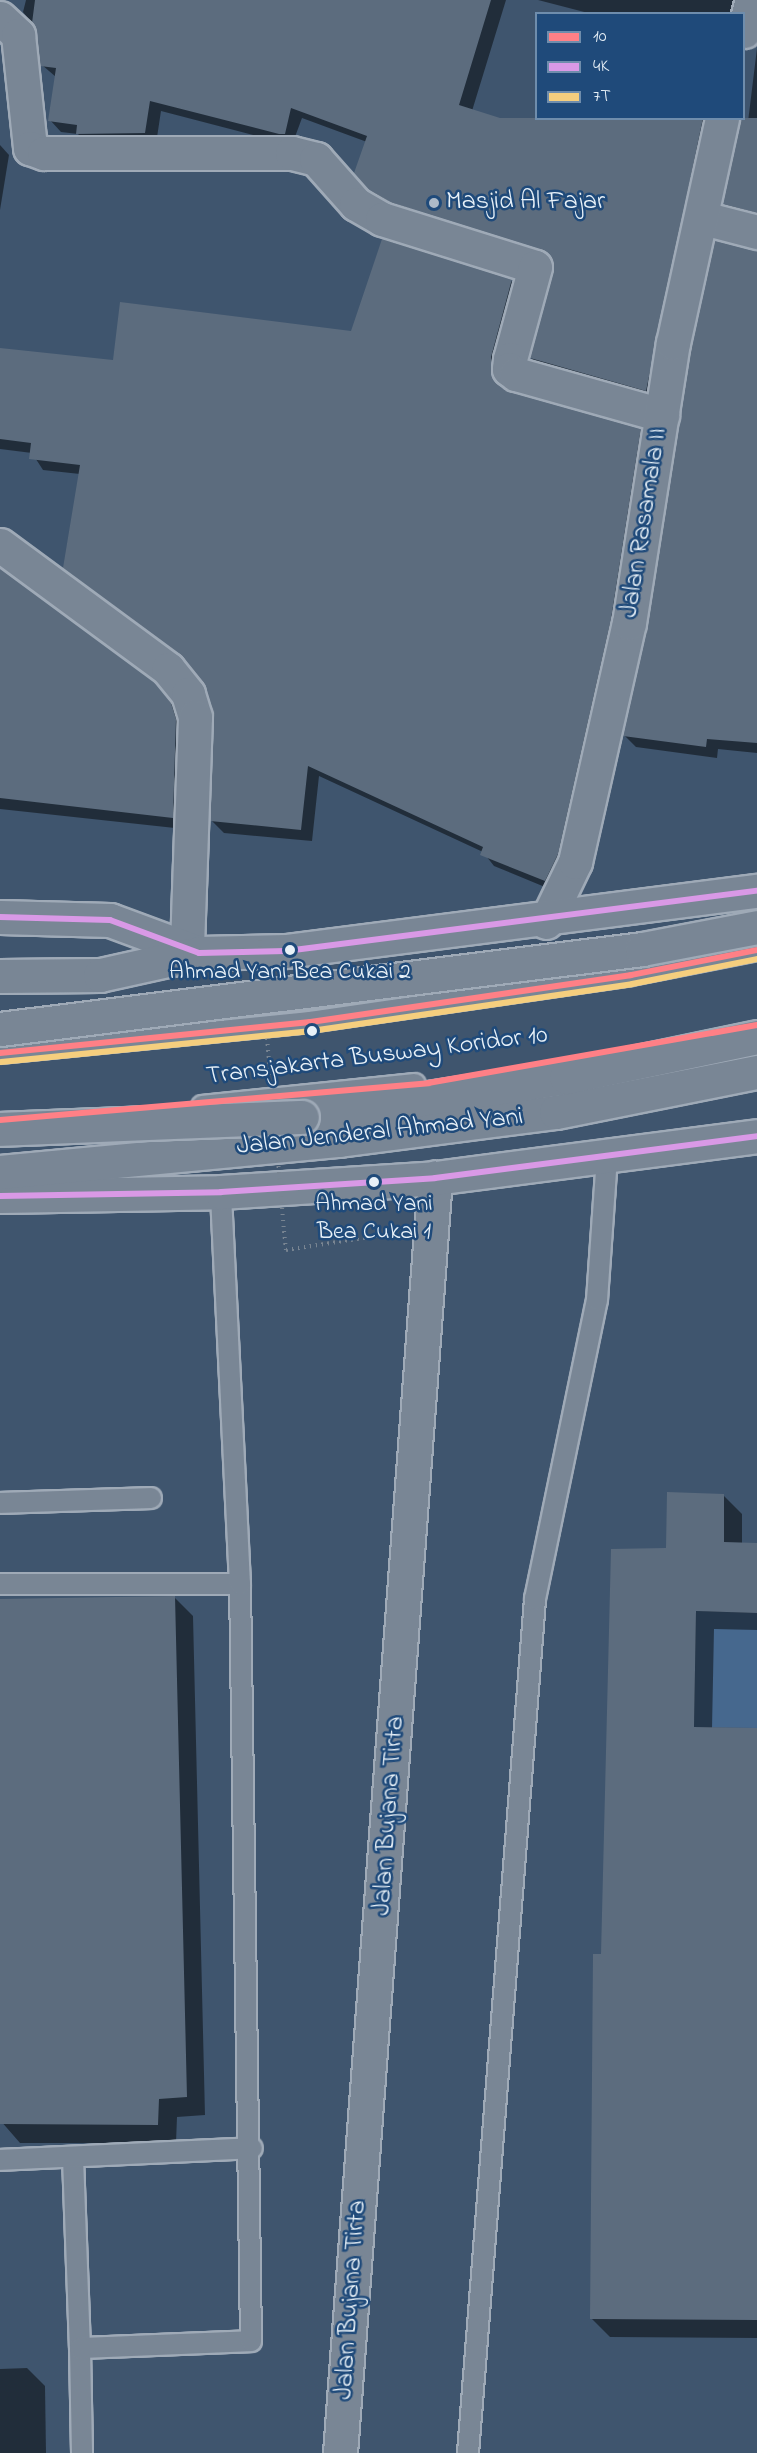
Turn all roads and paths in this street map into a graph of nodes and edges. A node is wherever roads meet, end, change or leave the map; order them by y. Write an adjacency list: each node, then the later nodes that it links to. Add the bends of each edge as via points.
1 (752, 0): 3 (main road)
2 (0, 18): 7 (main road, via 18,35 30,148 44,153 292,153 316,159 356,204 382,219 535,267 509,369)
3 (745, 27)
4 (722, 120): 5 (main road, Jalan Rasamala II)
5 (703, 218): 6 (main road); 7 (main road, Jalan Rasamala II, via 673,343)
6 (757, 232)
7 (662, 415): 11 (main road, Jalan Rasamala II, via 629,623 575,862)
8 (0, 545): 14 (main road, via 168,669 188,694 195,717)
9 (757, 891): 11 (main road)
10 (0, 917): 14 (main road, via 110,920)
11 (546, 922): 14 (main road, via 286,951)
12 (757, 927): 17 (main road, bridge, via 642,949)
13 (757, 950): 19 (lane, Transjakarta Busway Koridor 10, via 630,975 310,1022)
14 (193, 951): 15 (main road, via 100,975)
15 (0, 976)
16 (757, 1025): 21 (lane, Transjakarta Busway Koridor 10, via 429,1083 115,1114)
17 (0, 1029)
18 (757, 1037): 22 (main road, bridge, via 566,1077 302,1117)
19 (0, 1053)
20 (757, 1072): 25 (main road, Jalan Jenderal Ahmad Yani, via 556,1112 339,1140)
21 (0, 1120)
22 (0, 1129)
23 (757, 1136): 24 (main road, Jalan Jenderal Ahmad Yani)
24 (607, 1157): 26 (main road, Jalan Jenderal Ahmad Yani); 41 (lane, via 597,1300 535,1599)
25 (0, 1172)
26 (435, 1178): 27 (main road, Jalan Jenderal Ahmad Yani); 29 (main road, Jalan Bujana Tirta)
27 (221, 1192): 28 (main road, Jalan Jenderal Ahmad Yani); 34 (lane)
28 (0, 1196)
29 (434, 1227): 30 (path, via 286,1250); 40 (main road, Jalan Bujana Tirta)
30 (284, 1231)
31 (151, 1497): 32 (lane)
32 (0, 1503)
33 (0, 1584): 34 (lane)
34 (240, 1584): 35 (lane)
35 (252, 2148): 36 (lane); 38 (lane, via 251,2341)
36 (73, 2158): 37 (lane); 38 (lane)
37 (0, 2160)
38 (80, 2348): 39 (lane)
39 (82, 2453)
40 (340, 2453)
41 (468, 2453)

